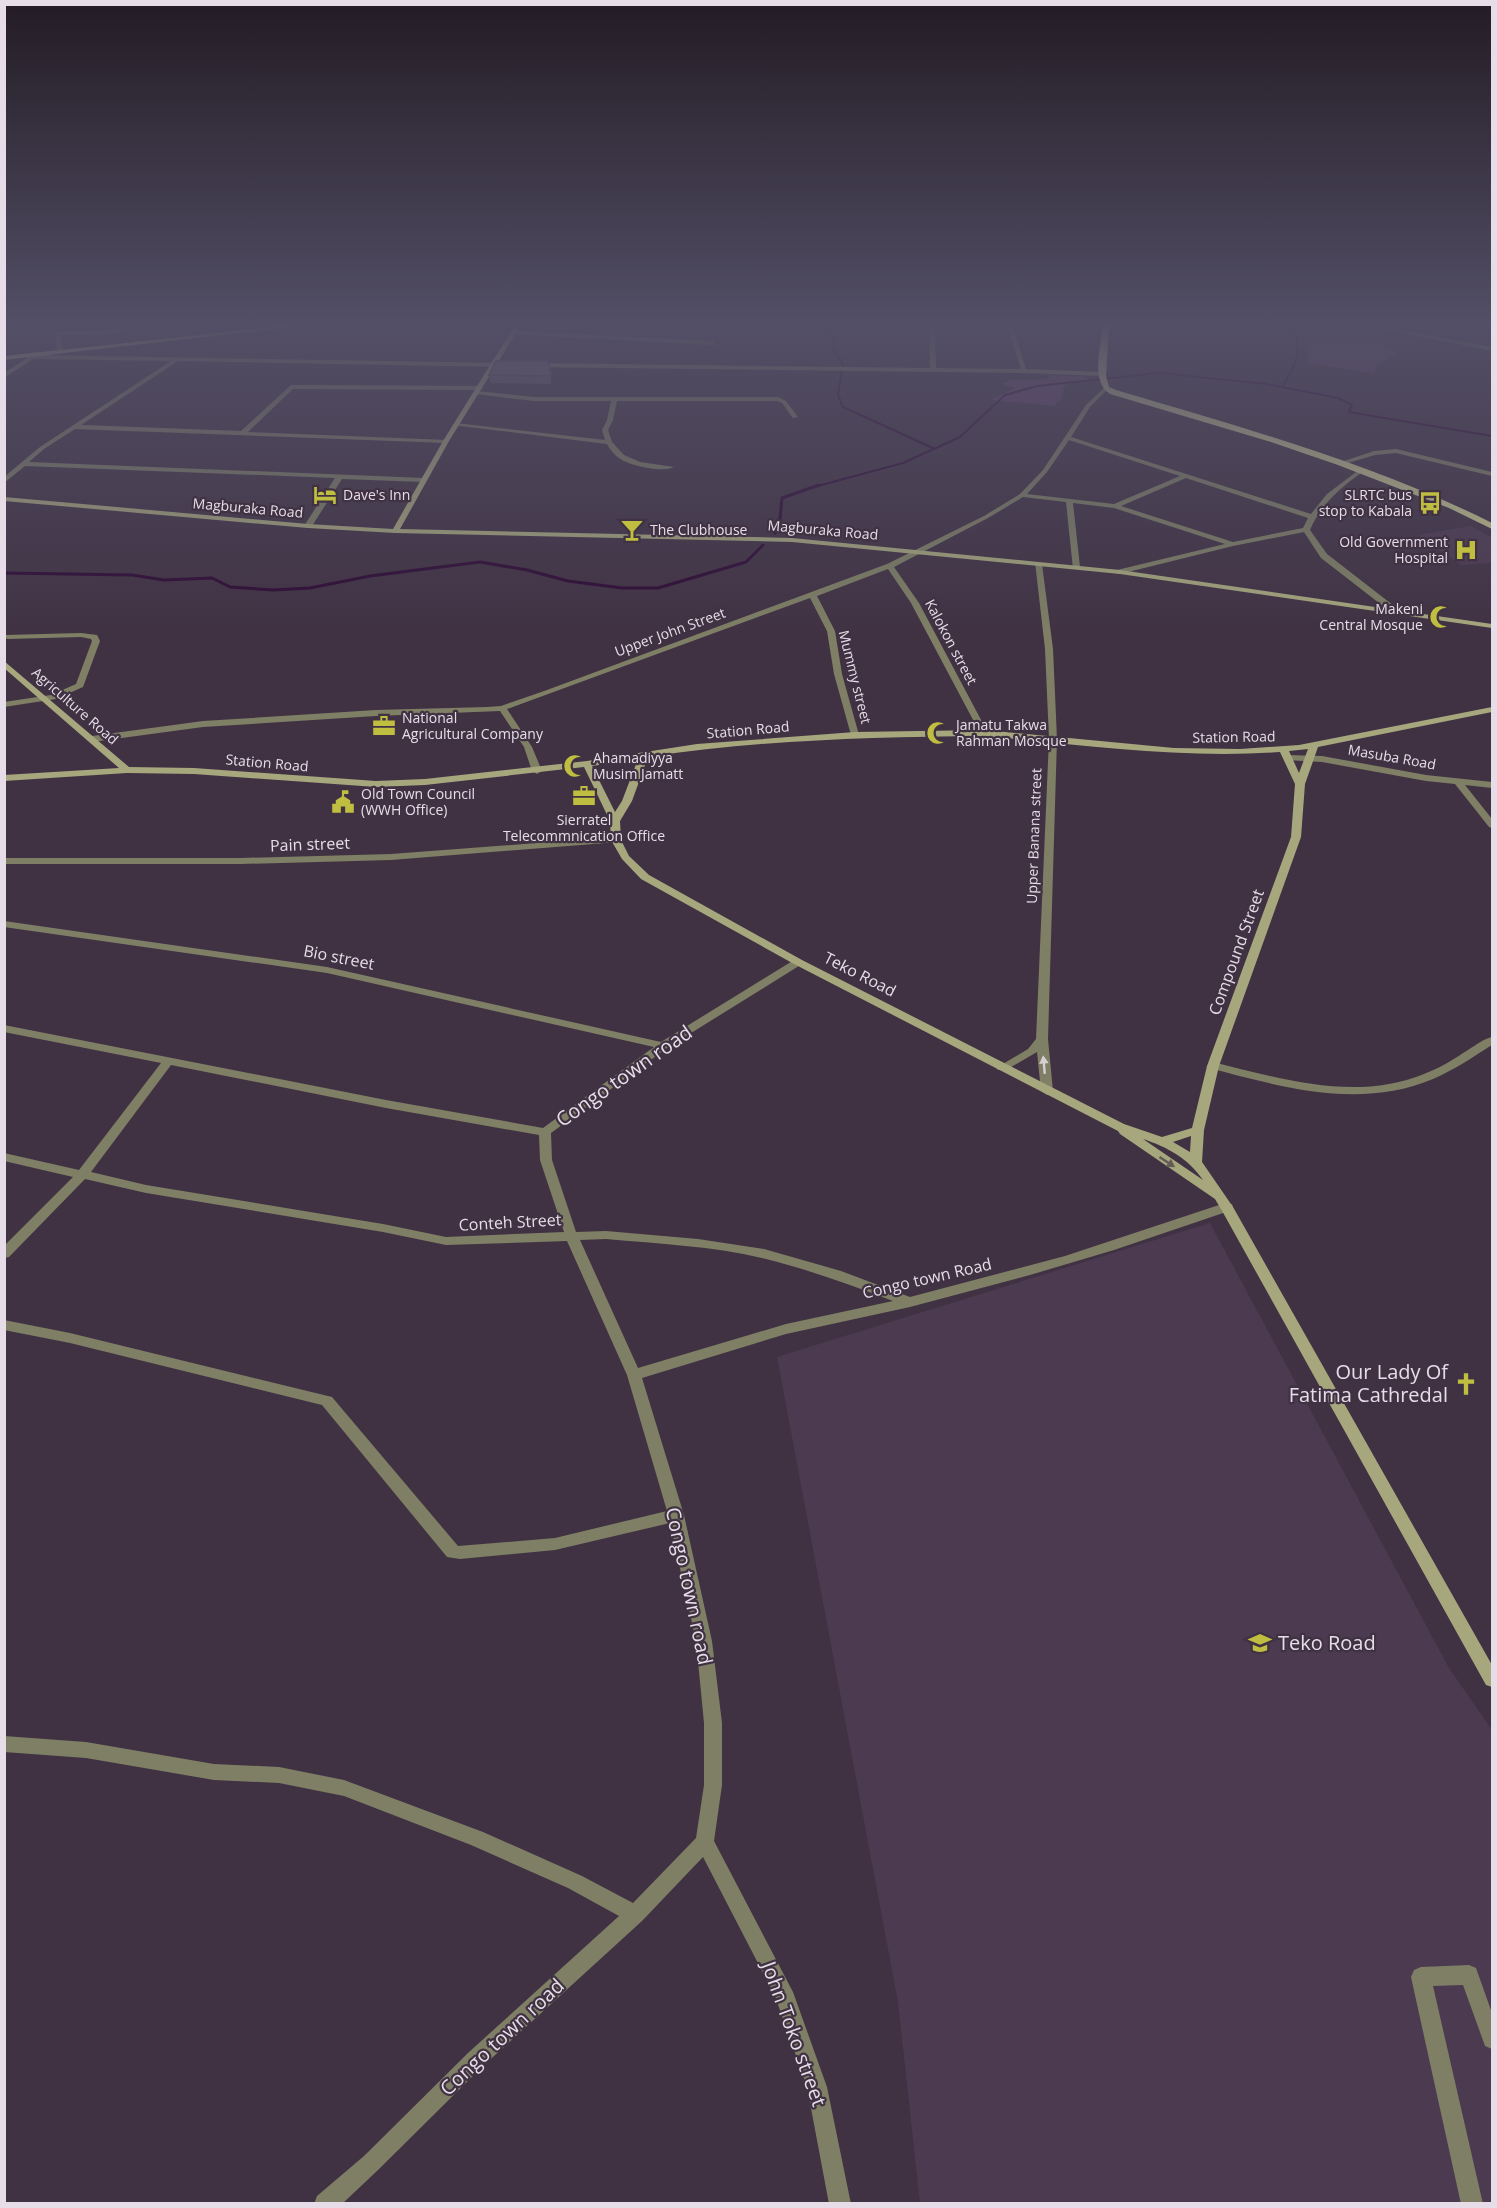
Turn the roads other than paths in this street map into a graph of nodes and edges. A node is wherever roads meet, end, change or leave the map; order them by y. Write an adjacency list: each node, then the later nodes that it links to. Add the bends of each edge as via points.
1 (73, 428): 14 (street)
2 (103, 428): 9 (street)
3 (248, 428): 9 (street)
4 (453, 428): 11 (street)
5 (482, 428): 12 (street)
6 (606, 428): 12 (street)
7 (1074, 428): 10 (street, Upper John Street)
8 (1236, 428): 13 (main road)
9 (243, 433): 11 (street)
10 (1068, 438): 19 (street); 22 (street, Upper John Street)
11 (446, 441): 20 (street)
12 (607, 442): 15 (street, via 632,464)
13 (1341, 463): 16 (main road); 17 (street, via 1396,451)
14 (22, 464): 18 (street); 21 (street)
15 (671, 467)
16 (1362, 470): 26 (street, via 1340,484); 28 (main road)
17 (1492, 474)
18 (340, 476): 20 (street); 27 (street)
19 (1186, 476): 25 (street); 26 (street)
20 (424, 480): 30 (street)
21 (4, 481)
22 (1022, 495): 24 (street); 32 (street, Upper John Street)
23 (4, 499): 27 (street, Magburaka Road)
24 (1069, 502): 25 (street); 35 (street)
25 (1115, 506): 31 (street)
26 (1313, 516): 29 (street)
27 (308, 526): 30 (street, Magburaka Road)
28 (1492, 526)
29 (1306, 530): 31 (street); 38 (street, via 1324,556)
30 (395, 531): 32 (street, Magburaka Road, via 766,539)
31 (1233, 544): 36 (street)
32 (914, 552): 33 (street, Magburaka Road); 34 (street, Upper John Street)
33 (1038, 564): 35 (street, Magburaka Road); 49 (street, Upper Banana street, via 1049,649)
34 (890, 566): 37 (street, Upper John Street); 46 (street, Kalokon street, via 915,603)
35 (1076, 567): 36 (street, Magburaka Road)
36 (1120, 572): 38 (street, Magburaka Road)
37 (812, 594): 44 (street, Upper John Street); 47 (street, Mummy street, via 831,631)
38 (1395, 611): 39 (street, Magburaka Road)
39 (1492, 626)
40 (8, 637): 42 (street, via 94,637 96,641 80,685)
41 (4, 663): 42 (street, Agriculture Road)
42 (47, 698): 43 (street); 48 (street, Agriculture Road)
43 (4, 705)
44 (502, 708): 48 (street, Upper John Street, via 203,724); 56 (street, via 528,747)
45 (1492, 709): 50 (street, Station Road)
46 (984, 733): 47 (street, Station Road); 49 (street, Station Road)
47 (855, 735): 52 (street, Station Road, via 697,747)
48 (92, 739): 55 (street, Agriculture Road)
49 (1053, 739): 51 (street, Station Road, via 1174,751); 68 (street, Upper Banana street)
50 (1314, 745): 51 (street, Station Road); 53 (street, Compound Street)
51 (1286, 754): 53 (street, Masuba Road); 59 (street, Compound Street)
52 (644, 756): 54 (street, Station Road); 61 (street)
53 (1310, 759): 58 (street, Masuba Road); 59 (street, Compound Street)
54 (587, 764): 56 (street, Station Road); 61 (street)
55 (127, 770): 56 (street, Station Road, via 376,784); 57 (street, Station Road)
56 (537, 771)
57 (4, 777)
58 (1458, 782): 60 (street, Masuba Road); 62 (street)
59 (1299, 784): 72 (street, Compound Street, via 1296,837)
60 (1492, 785)
61 (615, 821): 63 (street)
62 (1492, 825)
63 (616, 840): 64 (street, Pain street, via 391,857); 66 (street, Teko Road, via 625,857 645,877)
64 (4, 861)
65 (4, 924): 70 (street, Bio street, via 327,970)
66 (798, 962): 70 (street, Congo town road); 73 (street, Teko Road)
67 (4, 1028): 71 (street)
68 (1042, 1039): 73 (street, via 1032,1051); 74 (street, Upper Banana street, one-way to 68)
69 (1492, 1040): 72 (street, via 1421,1080 1368,1092 1327,1091)
70 (663, 1046): 77 (street, Congo town road)
71 (169, 1060): 77 (street); 82 (street)
72 (1213, 1066): 76 (street, Compound Street)
73 (1002, 1068): 74 (street, Teko Road)
74 (1047, 1091): 75 (street, Teko Road)
75 (1120, 1127): 78 (street, Teko Road); 79 (street, Teko Road)
76 (1198, 1130): 78 (street); 81 (street, Compound Street)
77 (545, 1132): 84 (street, Congo town road, via 546,1160)
78 (1162, 1141): 79 (street); 81 (street, Teko Road)
79 (1146, 1148): 83 (street, Teko Road, one-way to 83)
80 (4, 1157): 82 (street, Conteh Street)
81 (1196, 1163): 83 (street, Teko Road)
82 (83, 1174): 84 (street, Conteh Street, via 146,1189 446,1241); 85 (street)
83 (1223, 1202): 86 (street, Congo town Road, via 1156,1232); 90 (street, Teko Road)
84 (571, 1235): 86 (street, Conteh Street, via 698,1243 764,1254 836,1274); 88 (street, Congo town road)
85 (4, 1254)
86 (909, 1302): 88 (street, Congo town Road, via 787,1329)
87 (4, 1325): 89 (street, via 327,1401 453,1552 555,1544)
88 (634, 1375): 89 (street, Congo town road)
89 (676, 1515): 92 (street, Congo town road, via 704,1641 712,1723 713,1785)
90 (1492, 1680)
91 (4, 1744): 93 (street, via 86,1750 214,1772 279,1775 344,1788 477,1838 576,1882)
92 (705, 1842): 93 (street, Congo town road); 96 (street, John Toko street, via 783,1992 817,2087)
93 (634, 1914): 95 (street, Congo town road)
94 (1492, 2039): 97 (street, via 1469,1975 1421,1977)
95 (325, 2204)
96 (840, 2204)
97 (1472, 2204)

